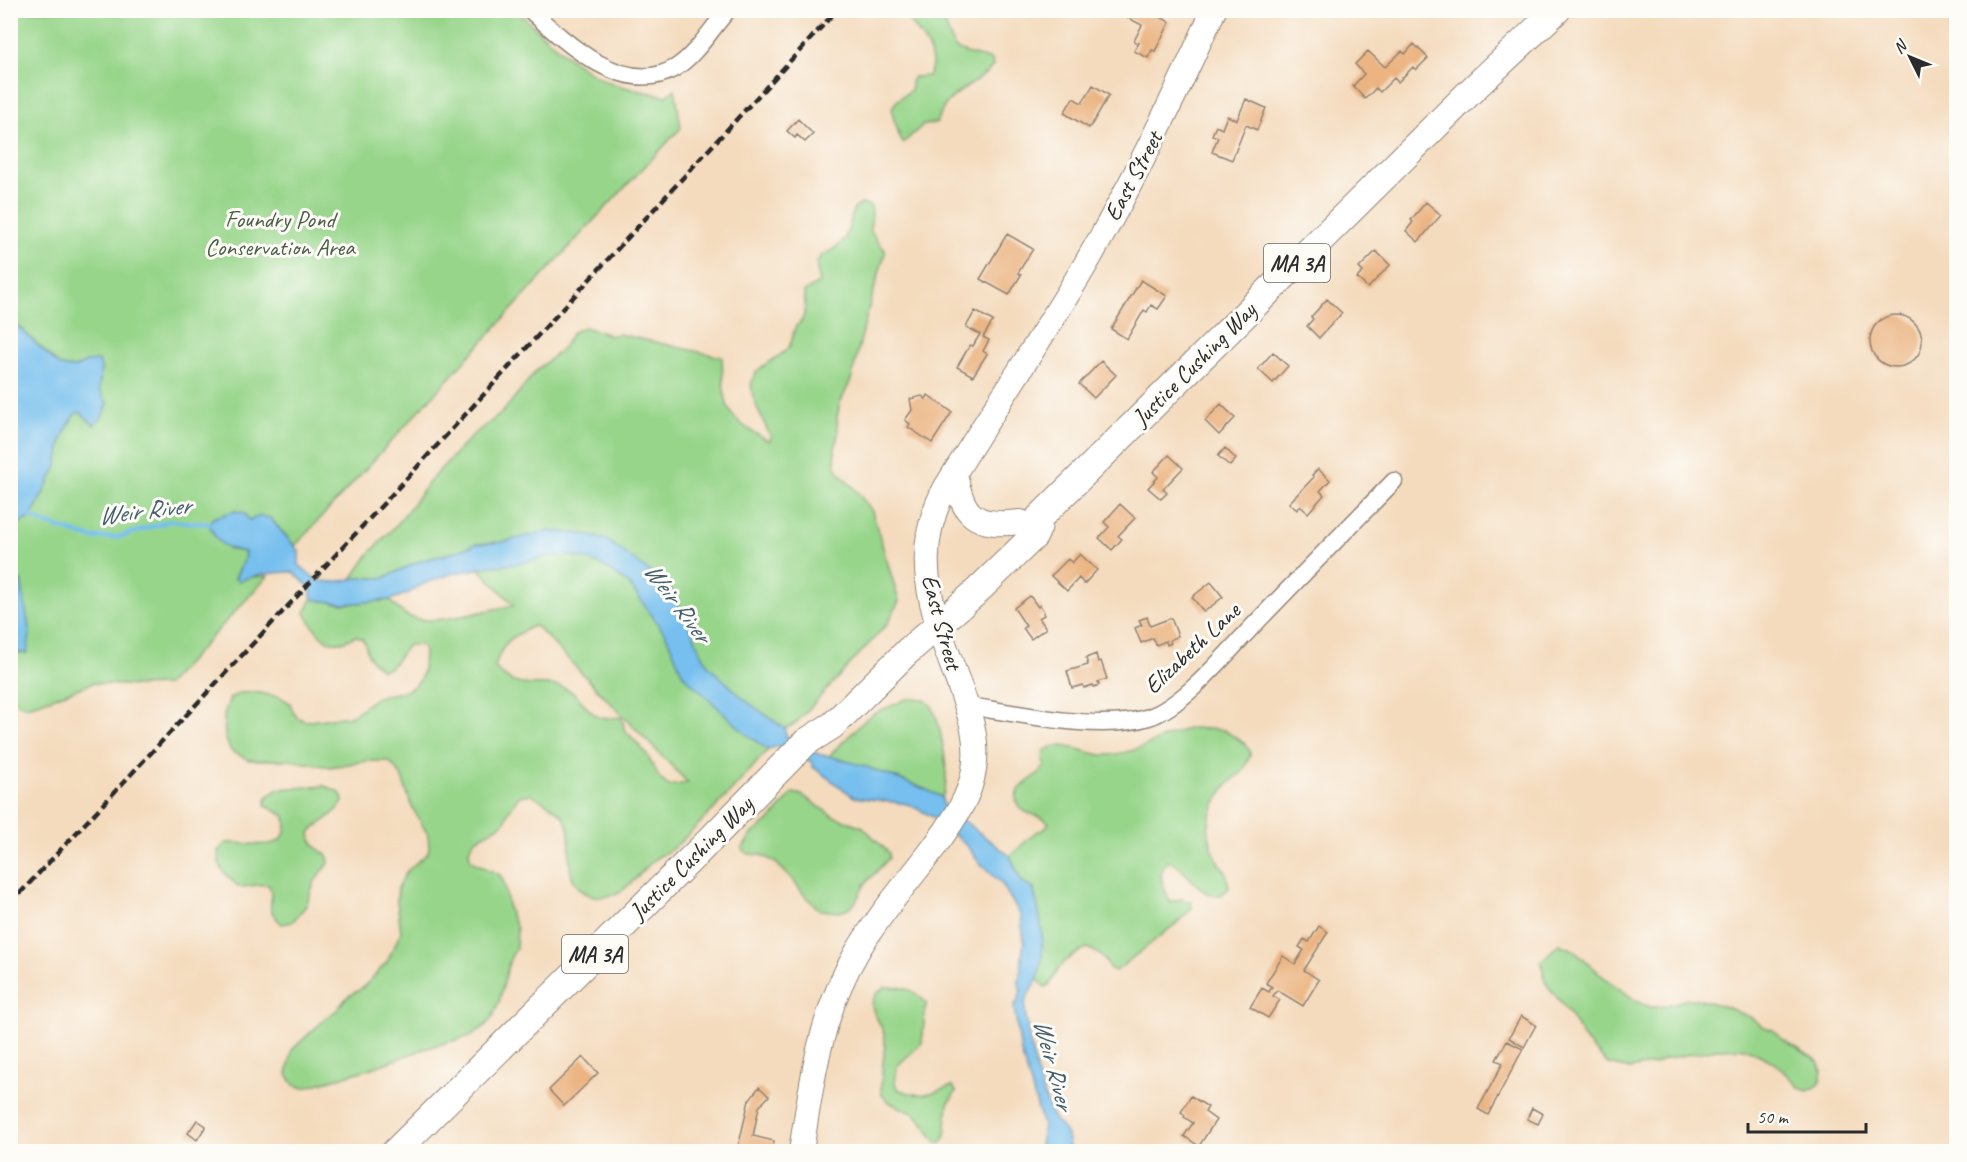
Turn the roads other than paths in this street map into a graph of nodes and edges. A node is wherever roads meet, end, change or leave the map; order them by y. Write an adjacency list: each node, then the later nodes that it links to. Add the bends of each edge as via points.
1 (530, 10): 2 (street, via 563,40 601,66 646,77 676,67)
2 (728, 10)
3 (1214, 10): 5 (main road, East Street, via 1107,226)
4 (1557, 10): 7 (main road, Justice Cushing Way / MA 3A)
5 (955, 472): 7 (main road, via 961,500 976,519 991,524); 8 (main road, East Street, via 935,508 927,537 926,577)
6 (1394, 481): 9 (street, Elizabeth Lane, via 1201,679 1163,711 1148,718 1096,722)
7 (1030, 520): 8 (main road, Justice Cushing Way / MA 3A, via 1038,527 1034,536 974,594)
8 (935, 616): 9 (main road, East Street); 10 (main road, Justice Cushing Way / MA 3A, via 895,638 823,714 800,749)
9 (968, 706): 11 (main road, East Street, via 976,759 969,792 952,824 869,934 841,982 822,1038)
10 (395, 1152)
11 (801, 1152)

